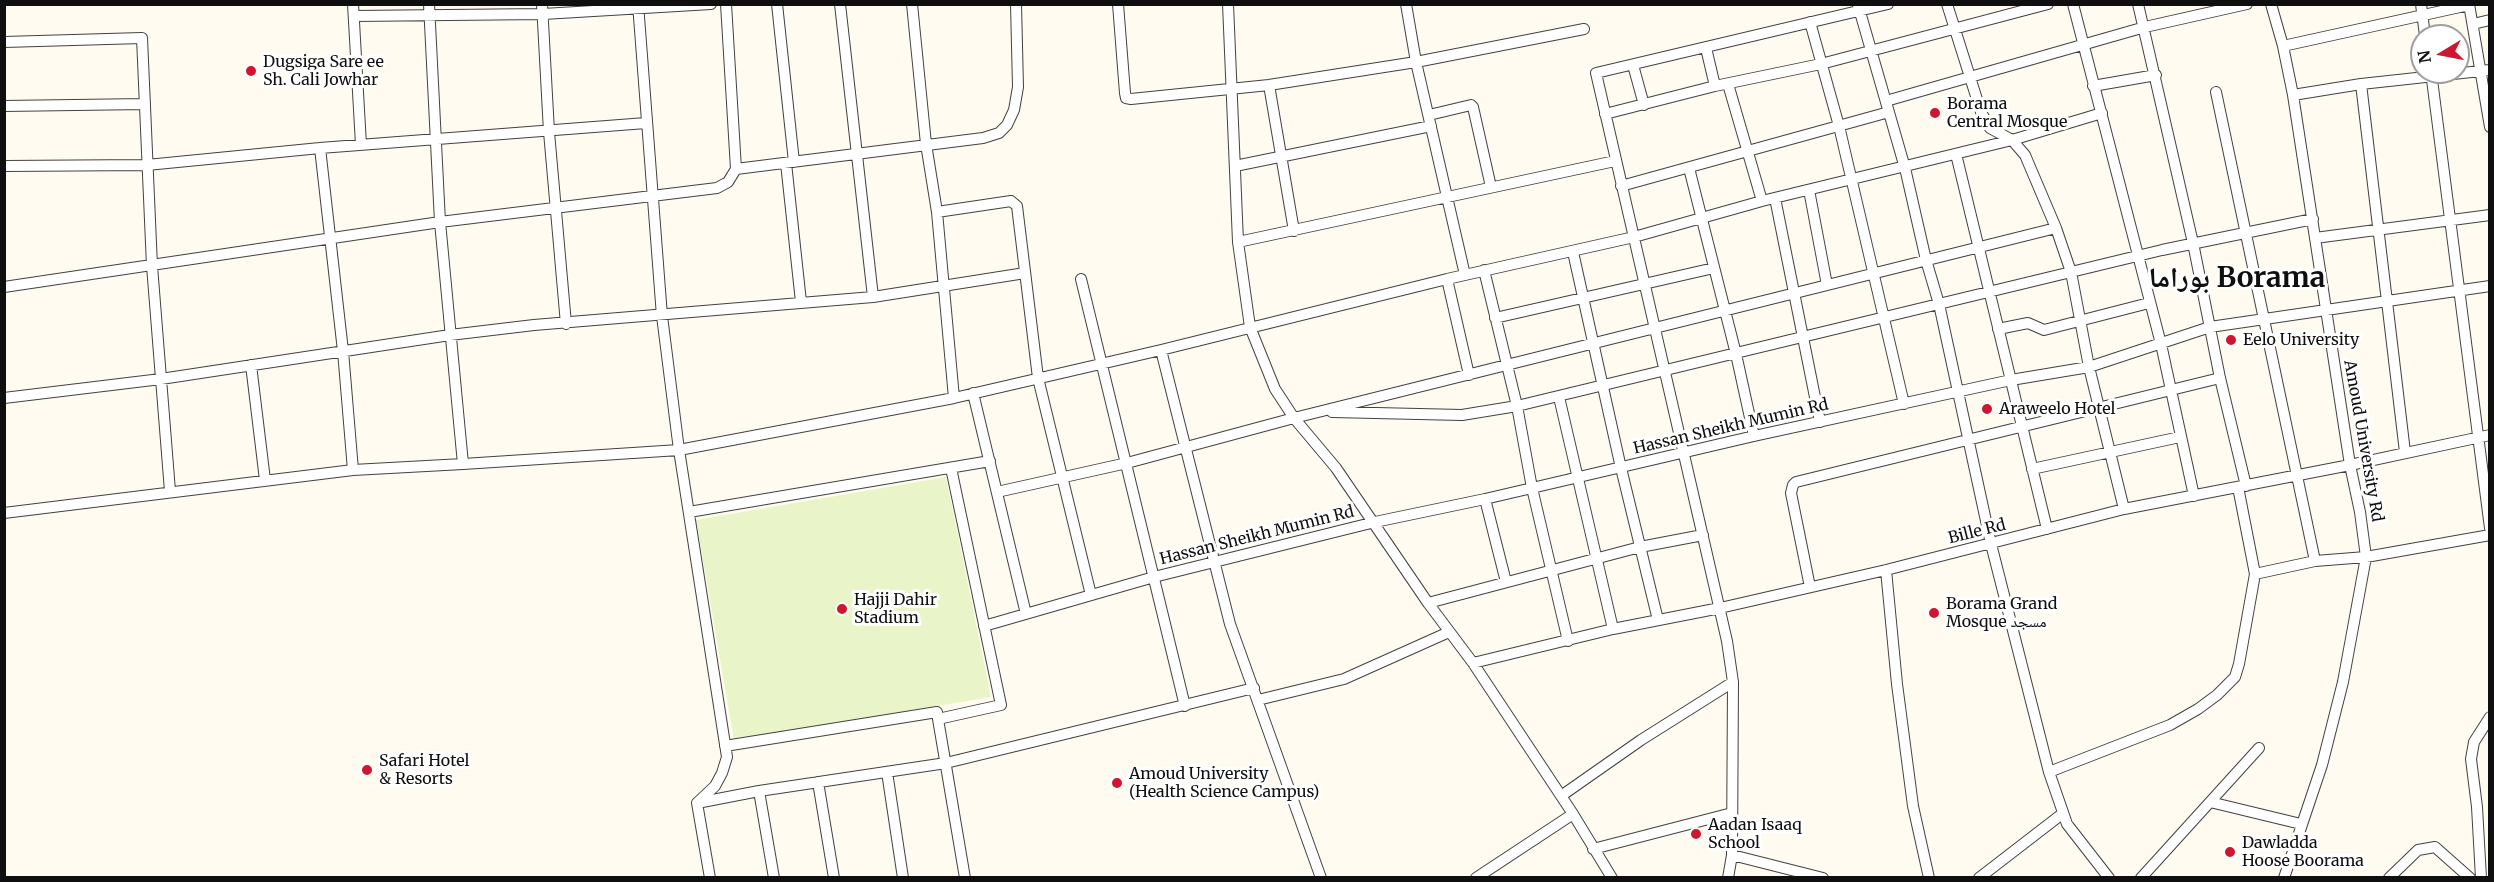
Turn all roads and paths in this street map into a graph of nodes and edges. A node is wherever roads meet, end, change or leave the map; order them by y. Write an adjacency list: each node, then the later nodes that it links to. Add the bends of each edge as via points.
1 (711, 4): 18 (street)
2 (726, 4): 80 (street)
3 (777, 4): 74 (street)
4 (840, 4): 70 (street)
5 (912, 4): 66 (street)
6 (1016, 4): 66 (street, via 1018,87 1007,125 999,133 983,138)
7 (1118, 4): 50 (street, via 1126,98)
8 (1228, 4): 50 (street)
9 (1406, 4): 36 (street)
10 (1888, 4): 20 (street)
11 (1947, 4): 30 (street)
12 (2048, 4): 30 (street)
13 (2073, 4): 32 (street)
14 (2138, 4): 28 (street)
15 (2247, 4): 28 (street)
16 (2271, 4): 33 (street, Amoud University Rd)
17 (2469, 5): 24 (street); 27 (street)
18 (679, 6): 19 (street)
19 (638, 7): 21 (street); 60 (street)
20 (1859, 8): 26 (street); 35 (street)
21 (542, 9): 23 (street); 63 (street)
22 (354, 10): 23 (street); 67 (street)
23 (430, 10): 64 (street)
24 (2422, 10): 33 (street)
25 (2490, 20): 27 (street)
26 (1810, 22): 34 (street); 38 (street)
27 (2472, 24): 39 (street)
28 (2145, 27): 32 (street); 41 (street)
29 (1584, 29): 36 (street)
30 (1954, 30): 35 (street); 42 (street)
31 (4, 42): 53 (street, via 142,38)
32 (2083, 46): 42 (street); 49 (street)
33 (2283, 46): 52 (street, Amoud University Rd)
34 (1706, 48): 37 (street); 48 (street)
35 (1872, 51): 38 (street); 56 (street)
36 (1416, 62): 47 (street); 59 (street)
37 (1634, 64): 54 (street); 58 (street, via 1596,74)
38 (1821, 64): 44 (street); 61 (street)
39 (2485, 70): 40 (street); 62 (street)
40 (2470, 71)
41 (2156, 75): 49 (street); 104 (street)
42 (1970, 77): 56 (street); 65 (street, via 1990,128)
43 (2410, 77): 45 (street)
44 (1728, 84): 48 (street); 69 (street)
45 (2361, 84): 52 (street); 98 (street)
46 (2432, 84): 94 (street)
47 (1269, 85): 50 (street); 72 (street)
48 (1714, 86): 54 (street)
49 (2093, 86): 57 (street)
50 (1232, 88): 77 (street)
51 (2216, 92): 99 (street)
52 (2294, 95): 92 (street, Amoud University Rd)
53 (145, 104): 55 (street); 75 (street)
54 (1644, 105): 58 (street)
55 (4, 106)
56 (1888, 106): 61 (street); 79 (street)
57 (2102, 113): 65 (street); 107 (street)
58 (1605, 114): 73 (street)
59 (1430, 121): 72 (street); 83 (street, via 1473,107); 86 (street)
60 (646, 123): 63 (street); 85 (street)
61 (1839, 126): 69 (street); 81 (street)
62 (2490, 127)
63 (549, 132): 64 (street); 89 (street)
64 (436, 140): 67 (street); 95 (street)
65 (2012, 140): 71 (street); 96 (street, via 2025,155)
66 (926, 144): 70 (street); 90 (street)
67 (361, 145): 68 (street)
68 (320, 148): 75 (street); 101 (street)
69 (1747, 152): 78 (street); 88 (street)
70 (856, 154): 74 (street); 126 (street)
71 (1956, 154): 79 (street); 105 (street)
72 (1281, 157): 77 (street); 97 (street)
73 (1615, 161): 82 (street); 83 (street)
74 (790, 162): 80 (street); 129 (street)
75 (147, 165): 76 (street); 109 (street)
76 (4, 166)
77 (1235, 166): 103 (street)
78 (1689, 168): 82 (street); 93 (street)
79 (1905, 168): 81 (street); 108 (street)
80 (736, 169): 85 (street, via 728,182 717,188)
81 (1851, 180): 84 (street); 114 (street)
82 (1621, 186): 100 (street)
83 (1491, 187): 86 (street)
84 (1809, 190): 87 (street); 119 (street)
85 (653, 195): 89 (street); 134 (street)
86 (1446, 197): 97 (street); 115 (street)
87 (1775, 198): 88 (street); 124 (street)
88 (1762, 201): 93 (street)
89 (555, 209): 95 (street); 139 (street)
90 (937, 212): 113 (street, via 1014,202); 120 (street)
91 (2490, 215): 94 (street)
92 (2313, 219): 99 (street); 102 (street, Amoud University Rd)
93 (1702, 220): 100 (street); 110 (street)
94 (2450, 221): 98 (street); 123 (street)
95 (440, 222): 101 (street); 144 (street)
96 (2056, 228): 105 (street); 112 (street)
97 (1294, 231): 103 (street)
98 (2378, 231): 102 (street); 128 (street)
99 (2246, 232): 104 (street); 137 (street)
100 (1634, 237): 106 (street); 118 (street)
101 (330, 238): 109 (street); 149 (street)
102 (2315, 238): 132 (street, Amoud University Rd)
103 (1238, 242): 140 (street)
104 (2193, 243): 107 (street); 141 (street)
105 (1978, 247): 108 (street); 125 (street)
106 (1573, 252): 111 (street); 127 (street)
107 (2138, 256): 112 (street); 130 (street)
108 (1926, 260): 114 (street); 131 (street)
109 (152, 266): 122 (street); 159 (street)
110 (1714, 268): 118 (street); 133 (street)
111 (1484, 270): 115 (street); 136 (street)
112 (2071, 272): 125 (street); 138 (street)
113 (1025, 273): 120 (street); 157 (street)
114 (1872, 274): 119 (street); 135 (street)
115 (1465, 275): 117 (street)
116 (1081, 279): 151 (street)
117 (1447, 279): 140 (street); 156 (street)
118 (1644, 284): 127 (street); 142 (street)
119 (1827, 285): 124 (street)
120 (944, 286): 126 (street); 166 (street)
121 (2490, 286): 123 (street, Hassan Sheikh Mumin Rd)
122 (4, 287)
123 (2460, 290): 128 (street, Hassan Sheikh Mumin Rd); 178 (street)
124 (1793, 293): 133 (street); 145 (street)
125 (1989, 293): 131 (street); 143 (street)
126 (873, 297): 129 (street)
127 (1583, 298): 136 (street); 146 (street)
128 (2387, 300): 132 (street, Hassan Sheikh Mumin Rd); 183 (street)
129 (801, 302): 134 (street)
130 (2149, 303): 138 (street); 147 (street)
131 (1939, 304): 135 (street); 163 (street)
132 (2325, 309): 137 (street, Hassan Sheikh Mumin Rd); 188 (street, Amoud University Rd)
133 (1725, 310): 142 (street); 150 (street)
134 (663, 316): 139 (street); 181 (street)
135 (1882, 316): 145 (street); 168 (street)
136 (1495, 318): 153 (street)
137 (2264, 319): 141 (street, Hassan Sheikh Mumin Rd); 193 (street)
138 (2081, 320): 143 (street, via 2044,330 2028,323); 154 (street)
139 (566, 324): 144 (street)
140 (1250, 327): 148 (street); 172 (street, via 1275,389)
141 (2210, 327): 147 (street, Hassan Sheikh Mumin Rd); 158 (street)
142 (1655, 328): 146 (street); 155 (street)
143 (1998, 329): 160 (street)
144 (450, 335): 149 (street); 187 (street)
145 (1802, 338): 150 (street); 173 (street)
146 (1593, 343): 153 (street); 161 (street)
147 (2161, 344): 154 (street, Hassan Sheikh Mumin Rd); 162 (street)
148 (1161, 350): 151 (street); 180 (street)
149 (343, 351): 152 (street); 192 (street)
150 (1736, 354): 155 (street); 176 (street)
151 (1101, 364): 157 (street); 186 (street)
152 (251, 365): 159 (street); 196 (street)
153 (1506, 365): 156 (street); 169 (street)
154 (2089, 367): 160 (street, Hassan Sheikh Mumin Rd); 170 (street)
155 (1665, 371): 161 (street); 184 (street)
156 (1468, 375): 171 (street)
157 (1038, 378): 164 (street); 194 (street)
158 (2220, 378): 162 (street); 197 (street)
159 (161, 379): 167 (street); 199 (street)
160 (2011, 380): 163 (street, Hassan Sheikh Mumin Rd); 174 (street)
161 (1603, 386): 165 (street); 190 (street)
162 (2170, 390): 170 (street); 177 (street)
163 (1958, 392): 168 (street, Hassan Sheikh Mumin Rd); 179 (street)
164 (973, 393): 166 (street); 185 (street)
165 (1559, 397): 169 (street); 195 (street)
166 (954, 398): 181 (street)
167 (4, 399)
168 (1904, 404): 173 (street, Hassan Sheikh Mumin Rd)
169 (1517, 406): 171 (street, via 1462,415); 198 (street)
170 (2099, 408): 174 (street); 182 (street)
171 (1319, 412): 172 (street)
172 (1294, 418): 180 (street); 206 (street)
173 (1820, 422): 176 (street, Hassan Sheikh Mumin Rd)
174 (2022, 428): 179 (street); 191 (street)
175 (2490, 435): 178 (street, Bille Rd)
176 (1754, 436): 184 (street, Hassan Sheikh Mumin Rd)
177 (2180, 437): 182 (street); 201 (street)
178 (2478, 437): 183 (street, Bille Rd); 207 (street)
179 (1968, 439): 211 (street); 222 (street, via 1792,485)
180 (1185, 446): 186 (street); 216 (street)
181 (679, 450): 187 (street); 204 (street)
182 (2109, 452): 191 (street); 203 (street)
183 (2405, 452): 188 (street, Bille Rd)
184 (1684, 453): 190 (street, Hassan Sheikh Mumin Rd); 209 (street)
185 (990, 461): 189 (street); 200 (street)
186 (1126, 463): 194 (street); 220 (street)
187 (463, 464): 192 (street)
188 (2350, 465): 193 (street, Bille Rd); 213 (street, Amoud University Rd)
189 (951, 468): 204 (street); 228 (street)
190 (1621, 468): 195 (street, Hassan Sheikh Mumin Rd); 212 (street)
191 (2032, 469): 208 (street)
192 (353, 470): 196 (street)
193 (2298, 476): 197 (street, Bille Rd); 215 (street)
194 (1062, 478): 200 (street); 223 (street)
195 (1577, 478): 198 (street, Hassan Sheikh Mumin Rd); 214 (street)
196 (266, 480): 199 (street)
197 (2242, 487): 201 (street, Bille Rd); 219 (street)
198 (1532, 488): 202 (street, Hassan Sheikh Mumin Rd); 218 (street)
199 (170, 491): 205 (street)
200 (997, 492): 226 (street)
201 (2194, 496): 203 (street, Bille Rd)
202 (1485, 500): 206 (street, Hassan Sheikh Mumin Rd); 221 (street)
203 (2124, 509): 208 (street, Bille Rd)
204 (689, 512): 239 (street)
205 (4, 513)
206 (1375, 522): 216 (street, Hassan Sheikh Mumin Rd); 224 (street)
207 (2490, 528)
208 (2047, 529): 211 (street, Bille Rd)
209 (1703, 535): 212 (street); 225 (street)
210 (2490, 535): 213 (street)
211 (1991, 544): 217 (street, Bille Rd); 243 (street)
212 (1640, 547): 214 (street); 227 (street)
213 (2366, 557): 215 (street); 252 (street, Amoud University Rd, via 2343,682 2322,765)
214 (1596, 559): 218 (street); 229 (street)
215 (2315, 561): 219 (street)
216 (1213, 562): 220 (street, Hassan Sheikh Mumin Rd); 234 (street, via 1230,624)
217 (1886, 570): 222 (street, Bille Rd); 265 (street, via 1912,806)
218 (1551, 571): 221 (street); 231 (street)
219 (2255, 574): 243 (street, via 2239,664 2227,686 2170,725)
220 (1154, 577): 223 (street, Hassan Sheikh Mumin Rd); 236 (street)
221 (1506, 582): 224 (street)
222 (1809, 587): 225 (street, Bille Rd)
223 (1091, 595): 226 (street, Hassan Sheikh Mumin Rd)
224 (1428, 603): 230 (street)
225 (1720, 608): 227 (street, Bille Rd); 233 (street)
226 (1026, 614): 228 (street, Hassan Sheikh Mumin Rd)
227 (1658, 620): 229 (street, Bille Rd)
228 (984, 626): 238 (street, via 1001,705)
229 (1613, 629): 231 (street, Bille Rd)
230 (1449, 632): 232 (street); 235 (street, via 1344,679)
231 (1568, 641): 232 (street, Bille Rd)
232 (1473, 663): 246 (street)
233 (1733, 682): 246 (street); 249 (street)
234 (1254, 688): 235 (street); 236 (street)
235 (1258, 700): 260 (street)
236 (1185, 706): 241 (street)
237 (2490, 717): 272 (street, via 2474,742 2471,759)
238 (938, 719): 239 (street, via 937,712); 241 (street)
239 (725, 746): 248 (street, via 727,757 722,773)
240 (2259, 748): 247 (street)
241 (946, 763): 242 (street); 259 (street)
242 (887, 772): 244 (street); 258 (street)
243 (2049, 772): 251 (street)
244 (818, 782): 245 (street); 257 (street)
245 (759, 791): 248 (street); 256 (street)
246 (1561, 796): 250 (street)
247 (2210, 802): 252 (street); 268 (street)
248 (697, 803): 255 (street)
249 (1732, 813): 253 (street); 254 (street)
250 (1573, 814): 253 (street); 261 (street)
251 (2062, 814): 266 (street); 267 (street)
252 (2301, 824): 269 (street, Amoud University Rd)
253 (1593, 849): 262 (street)
254 (1732, 855): 263 (street); 264 (street)
255 (710, 878)
256 (774, 878)
257 (834, 878)
258 (903, 878)
259 (964, 878)
260 (1321, 878)
261 (1476, 878)
262 (1612, 878)
263 (1728, 878)
264 (1823, 878)
265 (1929, 878)
266 (1979, 878)
267 (2109, 878)
268 (2141, 878)
269 (2284, 878)
270 (2389, 878): 271 (street, via 2418,850 2435,847)
271 (2470, 878)
272 (2481, 878)

